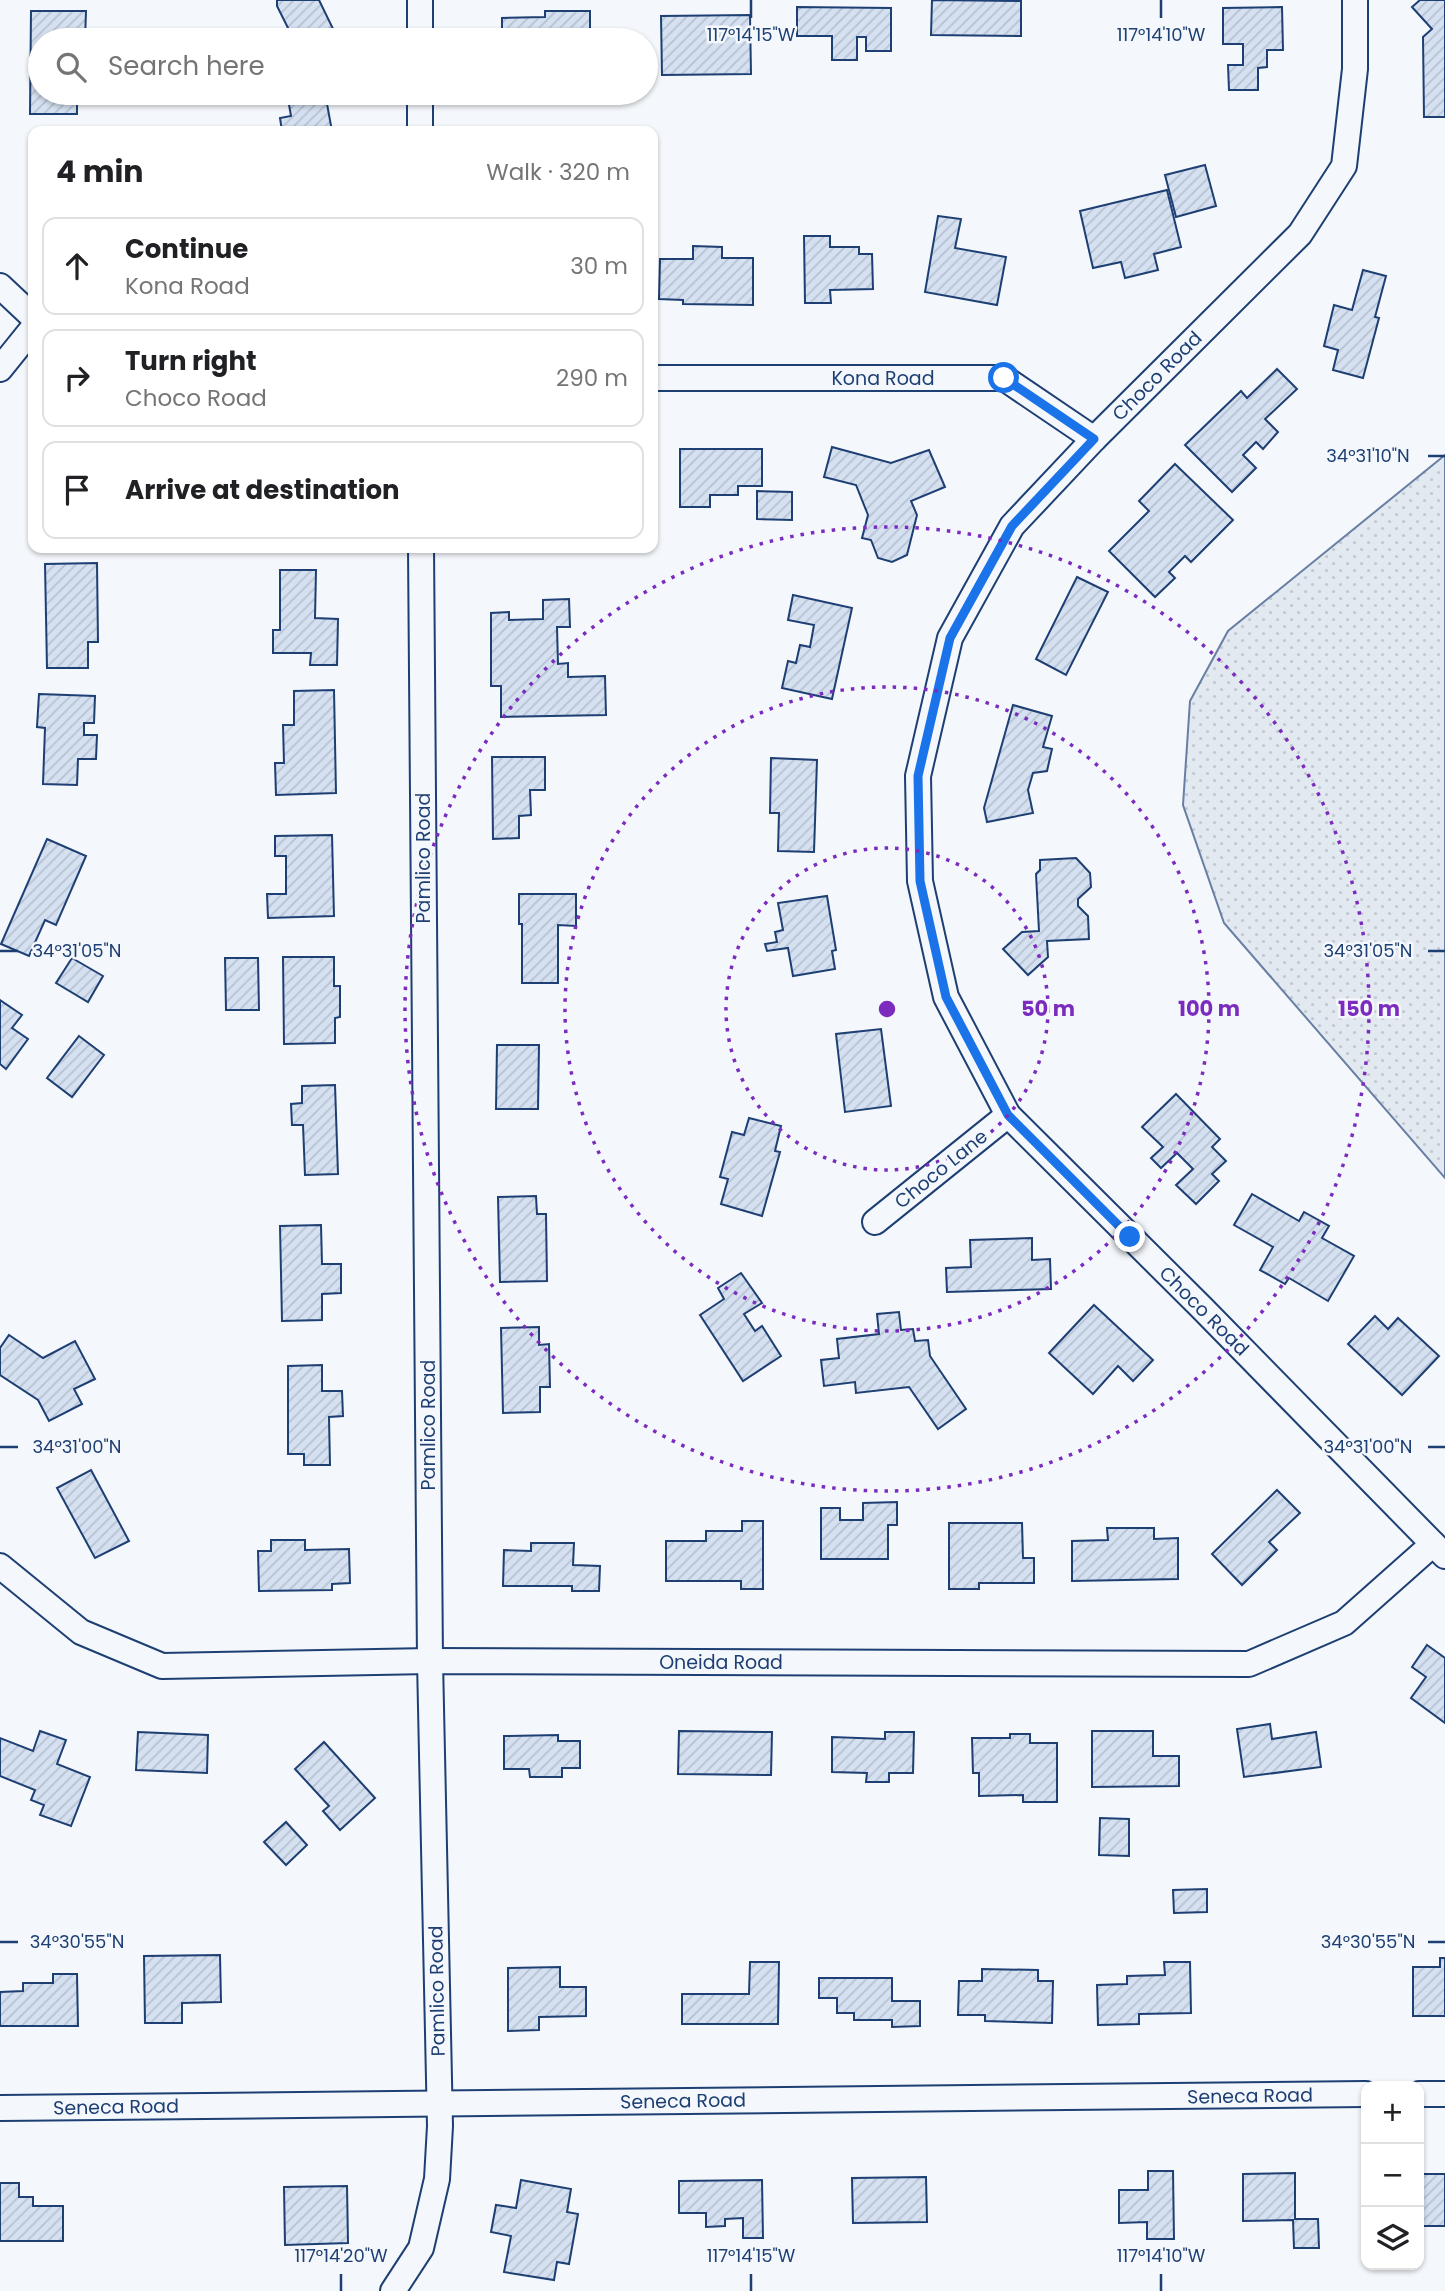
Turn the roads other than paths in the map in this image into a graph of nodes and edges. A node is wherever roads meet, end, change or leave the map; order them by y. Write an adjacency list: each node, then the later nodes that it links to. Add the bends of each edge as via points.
1 (420, 0): 3 (street)
2 (1355, 0): 11 (street, Choco Road, via 1355,69 1345,166 1300,234)
3 (420, 28)
4 (420, 105): 5 (street)
5 (420, 126)
6 (0, 286): 7 (street)
7 (28, 312)
8 (28, 334): 9 (street)
9 (0, 369)
10 (658, 378): 11 (street, Kona Road, via 1004,378)
11 (1094, 439): 13 (street, Choco Road, via 1012,526 950,638 918,776 920,881 946,997)
12 (421, 553): 17 (street, Pamlico Road)
13 (1008, 1115): 14 (street, Choco Lane); 15 (street, Choco Road)
14 (875, 1222)
15 (1439, 1550): 17 (street, Oneida Road, via 1344,1623 1249,1664)
16 (0, 1566): 17 (street, Oneida Road, via 81,1632 162,1666)
17 (430, 1661): 21 (street, Pamlico Road)
18 (1361, 2094): 21 (street, Seneca Road)
19 (1424, 2094): 20 (street)
20 (1445, 2094)
21 (439, 2104): 22 (street, Seneca Road); 23 (street, Pamlico Road, via 437,2179 421,2248)
22 (0, 2108)
23 (393, 2291)

